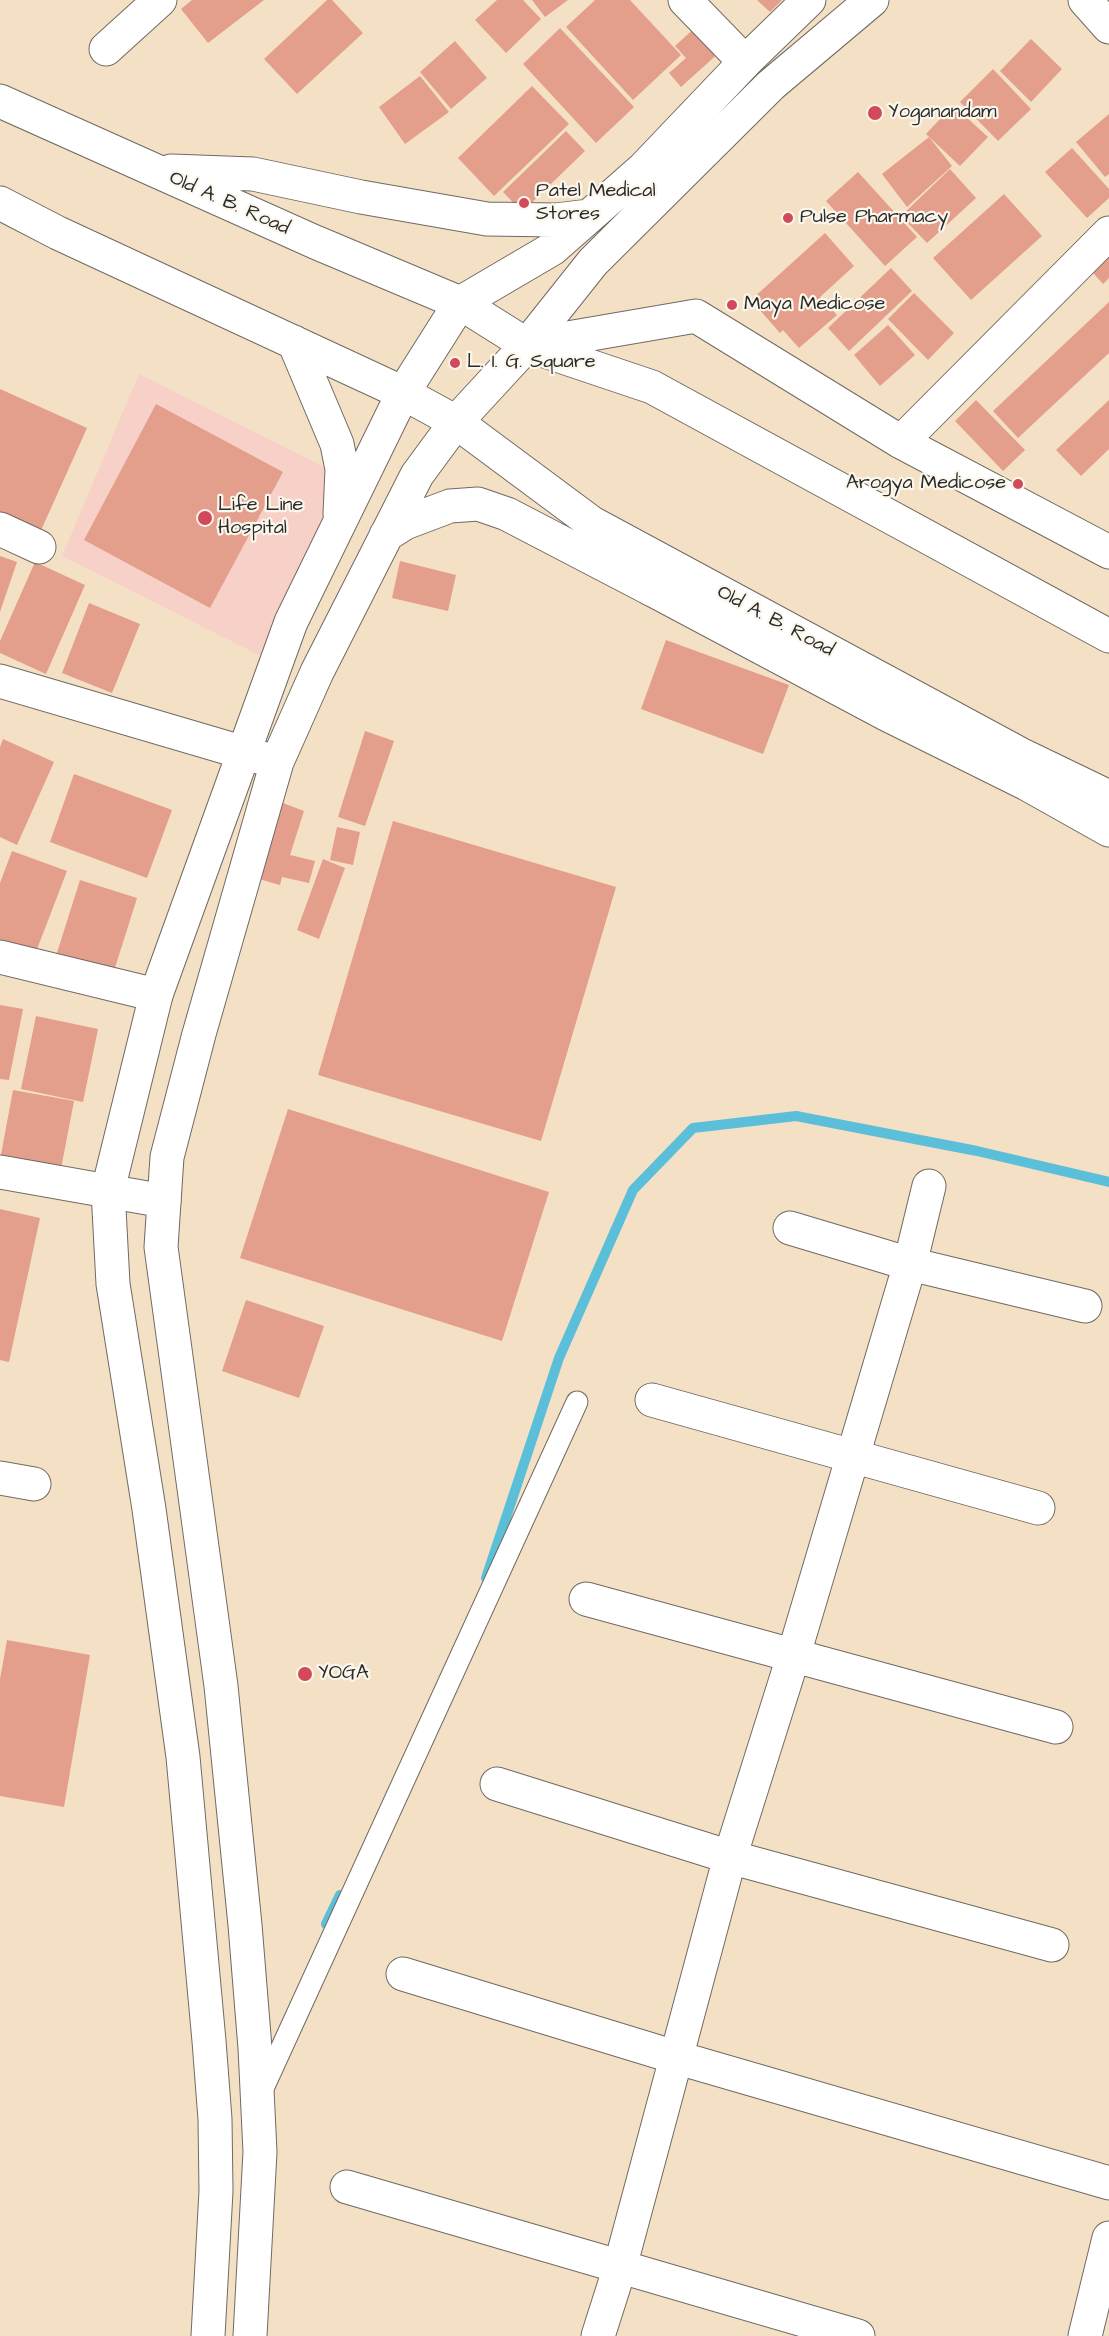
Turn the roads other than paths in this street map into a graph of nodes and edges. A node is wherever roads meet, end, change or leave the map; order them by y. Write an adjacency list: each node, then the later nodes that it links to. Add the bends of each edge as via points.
1 (160, 0): 7 (main road)
2 (685, 0): 8 (main road)
3 (809, 0): 8 (main road)
4 (872, 0): 16 (main road, via 771,85 592,262)
5 (1085, 0): 6 (main road)
6 (1109, 27)
7 (106, 49)
8 (746, 62): 12 (main road, via 643,170)
9 (0, 101): 10 (main road, Old A. B. Road)
10 (151, 170): 12 (main road, via 253,174 487,219 556,220); 14 (main road, Old A. B. Road)
11 (0, 203): 15 (main road)
12 (589, 216): 14 (main road, via 552,249)
13 (1109, 233): 19 (main road)
14 (460, 303): 16 (main road); 17 (main road)
15 (294, 342): 17 (main road); 20 (main road, via 327,416 340,459)
16 (527, 345): 18 (main road); 19 (main road, via 696,316); 26 (main road, via 652,387)
17 (403, 393): 18 (main road); 20 (main road)
18 (456, 422): 22 (main road, via 417,475); 25 (main road, Old A. B. Road)
19 (901, 442): 24 (main road)
20 (339, 524): 28 (main road, via 291,622)
21 (0, 530): 23 (main road)
22 (386, 535): 25 (main road, via 405,523 450,506 478,504); 29 (main road)
23 (39, 547)
24 (1107, 548)
25 (658, 577): 30 (main road, Old A. B. Road, via 798,632 1020,754); 31 (main road, via 886,714)
26 (1109, 636)
27 (0, 681): 28 (main road)
28 (244, 753): 29 (main road); 33 (main road)
29 (277, 762): 37 (main road, via 167,1157)
30 (1109, 797)
31 (1109, 830)
32 (0, 957): 33 (main road)
33 (156, 995): 36 (main road)
34 (0, 1172): 36 (main road)
35 (929, 1186): 39 (main road)
36 (108, 1190): 37 (main road); 57 (main road, via 113,1284 183,1757)
37 (164, 1201): 55 (main road, via 161,1247 221,1686 245,1925)
38 (790, 1228): 39 (main road)
39 (910, 1264): 40 (main road); 43 (main road)
40 (1085, 1306)
41 (652, 1400): 43 (main road)
42 (577, 1402): 55 (lane)
43 (851, 1456): 46 (main road); 48 (main road)
44 (0, 1478): 45 (main road)
45 (34, 1484)
46 (1038, 1508)
47 (586, 1599): 48 (main road)
48 (794, 1654): 49 (main road); 51 (main road)
49 (1056, 1727)
50 (497, 1784): 51 (main road)
51 (730, 1857): 52 (main road); 54 (main road)
52 (1052, 1945)
53 (403, 1974): 54 (main road)
54 (675, 2057): 58 (main road); 61 (main road)
55 (257, 2102): 56 (main road)
56 (260, 2152): 57 (main road); 63 (main road)
57 (215, 2154): 62 (main road)
58 (1109, 2183)
59 (346, 2187): 61 (main road)
60 (1109, 2238): 66 (main road)
61 (620, 2267): 64 (main road); 65 (main road)
62 (208, 2336)
63 (250, 2336)
64 (598, 2336)
65 (858, 2336)
66 (1084, 2336)

